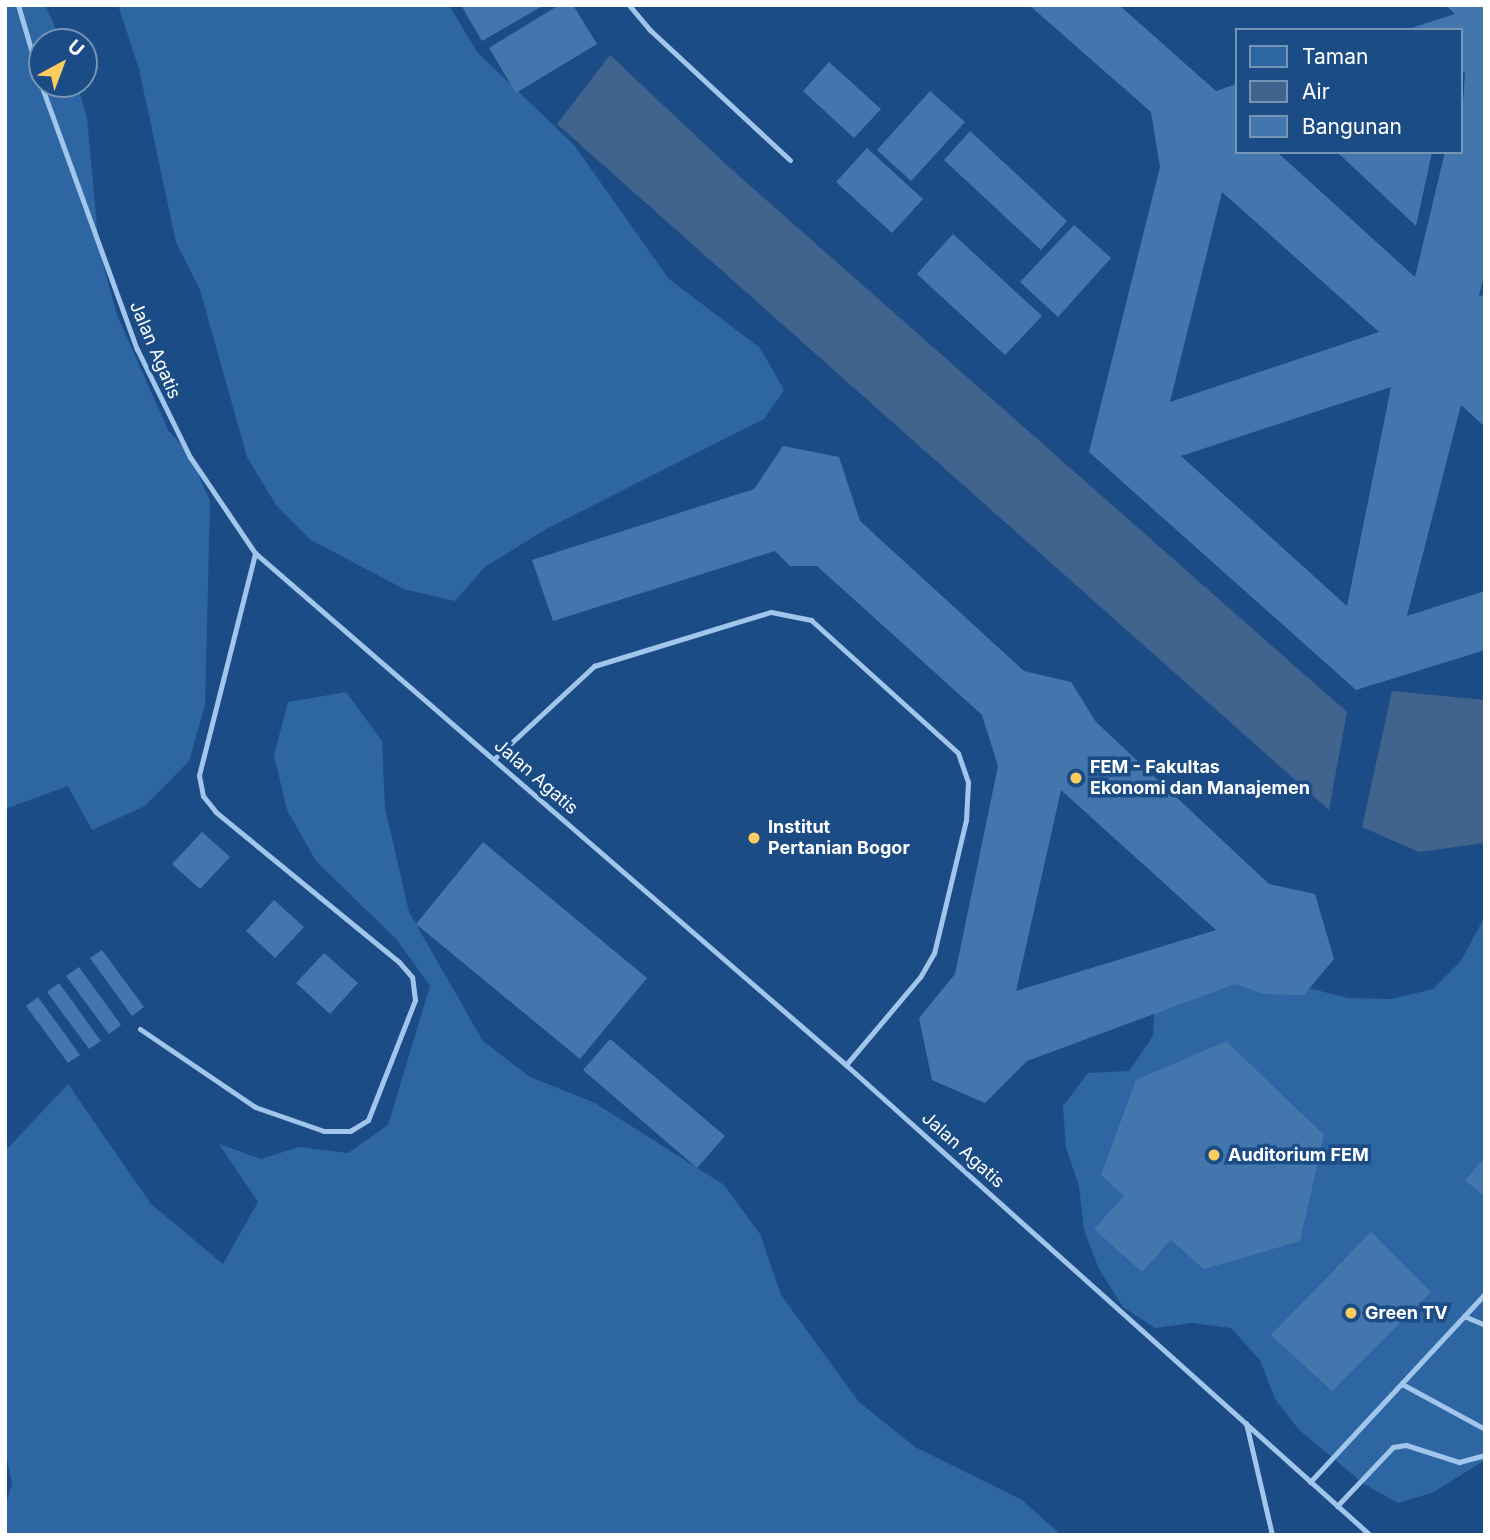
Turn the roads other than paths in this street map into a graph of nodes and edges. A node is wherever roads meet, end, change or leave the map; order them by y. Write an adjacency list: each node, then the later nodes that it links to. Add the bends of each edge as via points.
1 (18, 5): 4 (lane, Jalan Agatis, via 43,90 137,349 190,457)
2 (629, 5): 3 (lane)
3 (790, 160)
4 (255, 553): 5 (lane, Jalan Agatis); 6 (lane, via 199,775 203,796 216,812 399,962 412,977 415,1000 368,1120 350,1131 324,1131 255,1107)
5 (494, 759): 7 (lane, Jalan Agatis); 7 (lane, via 594,666 771,612 811,620 958,752 968,782 966,820 934,953 920,977)
6 (139, 1028)
7 (846, 1065): 12 (lane, Jalan Agatis)
8 (1485, 1294): 9 (lane)
9 (1464, 1316): 10 (lane); 11 (lane)
10 (1485, 1325)
11 (1402, 1384): 13 (lane); 17 (lane)
12 (1246, 1423): 17 (lane, Jalan Agatis); 19 (lane)
13 (1485, 1429)
14 (1485, 1455): 15 (lane)
15 (1476, 1461): 16 (lane); 18 (lane, via 1459,1462 1406,1445 1393,1447)
16 (1485, 1466)
17 (1310, 1482): 18 (lane, Jalan Agatis)
18 (1336, 1506): 20 (lane, Jalan Agatis)
19 (1272, 1535)
20 (1370, 1535)

